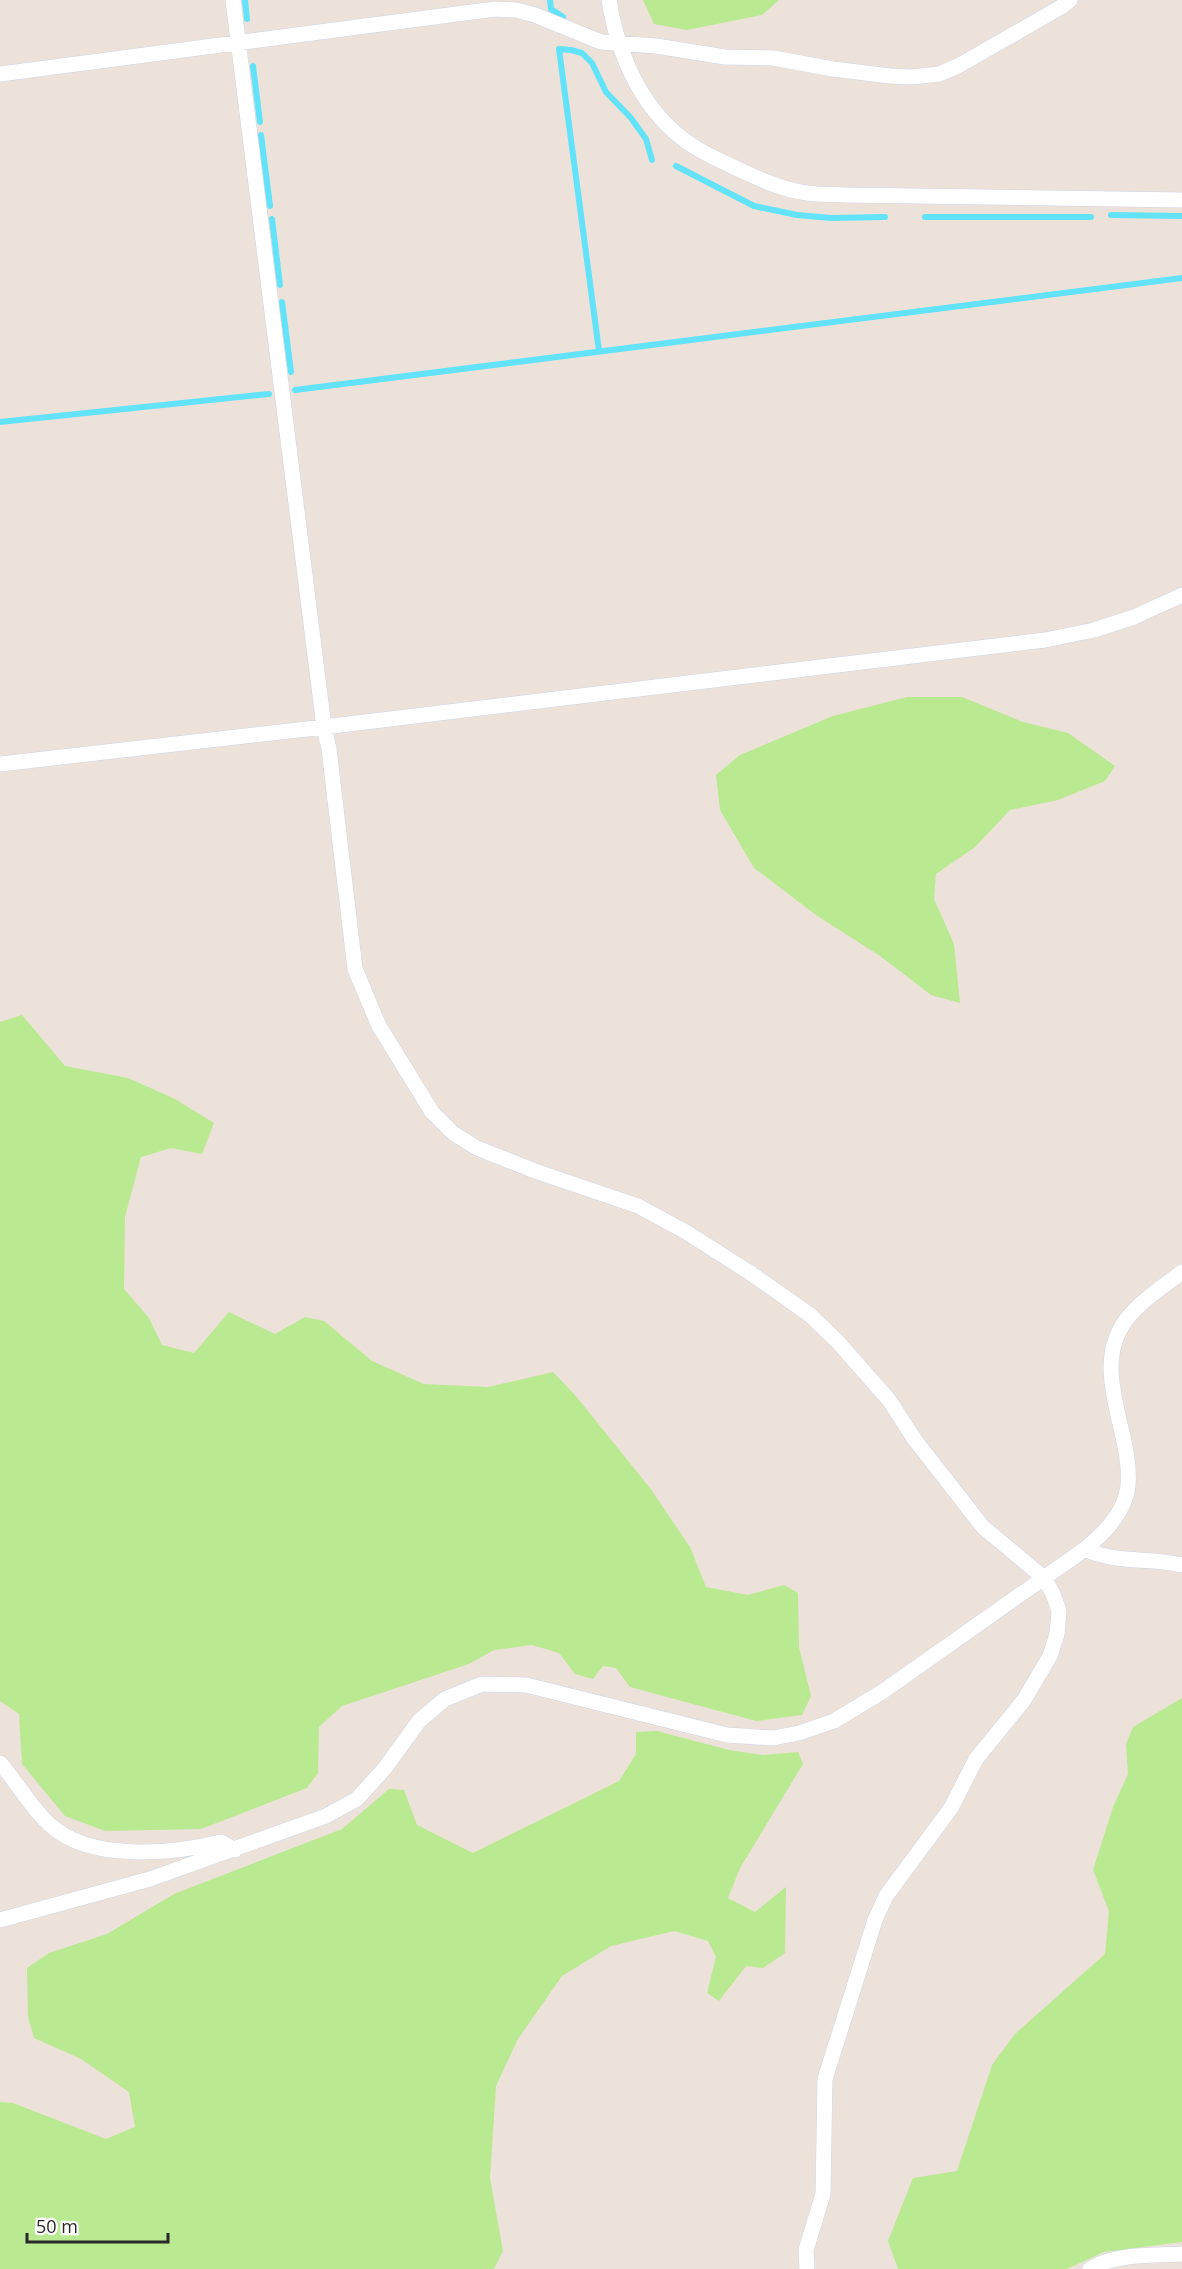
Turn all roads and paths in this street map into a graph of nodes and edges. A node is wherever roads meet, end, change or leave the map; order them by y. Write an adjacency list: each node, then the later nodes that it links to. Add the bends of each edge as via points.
1 (233, 0): 4 (street)
2 (609, 0): 5 (street)
3 (1070, 0): 5 (street, via 958,66 930,75 890,76 773,58 714,56)
4 (238, 41): 5 (street, via 495,9 535,15 601,42); 6 (street); 9 (street)
5 (618, 44): 7 (street, via 644,97 661,119 692,146 780,187 805,193 848,195)
6 (0, 74)
7 (1182, 200)
8 (1182, 595): 9 (street, via 1134,617 1045,640)
9 (324, 727): 10 (street); 14 (street, via 355,969 379,1026 432,1112 477,1148 638,1206 740,1266 810,1315 889,1401 983,1527)
10 (0, 764)
11 (1182, 1272): 12 (street, via 1126,1320 1115,1342 1113,1392 1128,1487 1120,1510 1106,1531)
12 (1085, 1550): 13 (street, via 1100,1557); 14 (street)
13 (1182, 1565)
14 (1044, 1578): 16 (street, via 882,1692 834,1721 774,1738 727,1735 526,1684 482,1683 445,1700 419,1721 357,1799 327,1816); 19 (street, via 1059,1611 1050,1656 1023,1700 976,1759 951,1808 886,1896 875,1920 825,2079 824,2194 806,2250)
15 (0, 1763): 16 (street, via 49,1825 76,1841 133,1852 193,1849 221,1842)
16 (235, 1850): 17 (street, via 150,1879)
17 (0, 1920)
18 (1182, 2254): 20 (street, via 1119,2259)
19 (807, 2269)
20 (1090, 2269)

